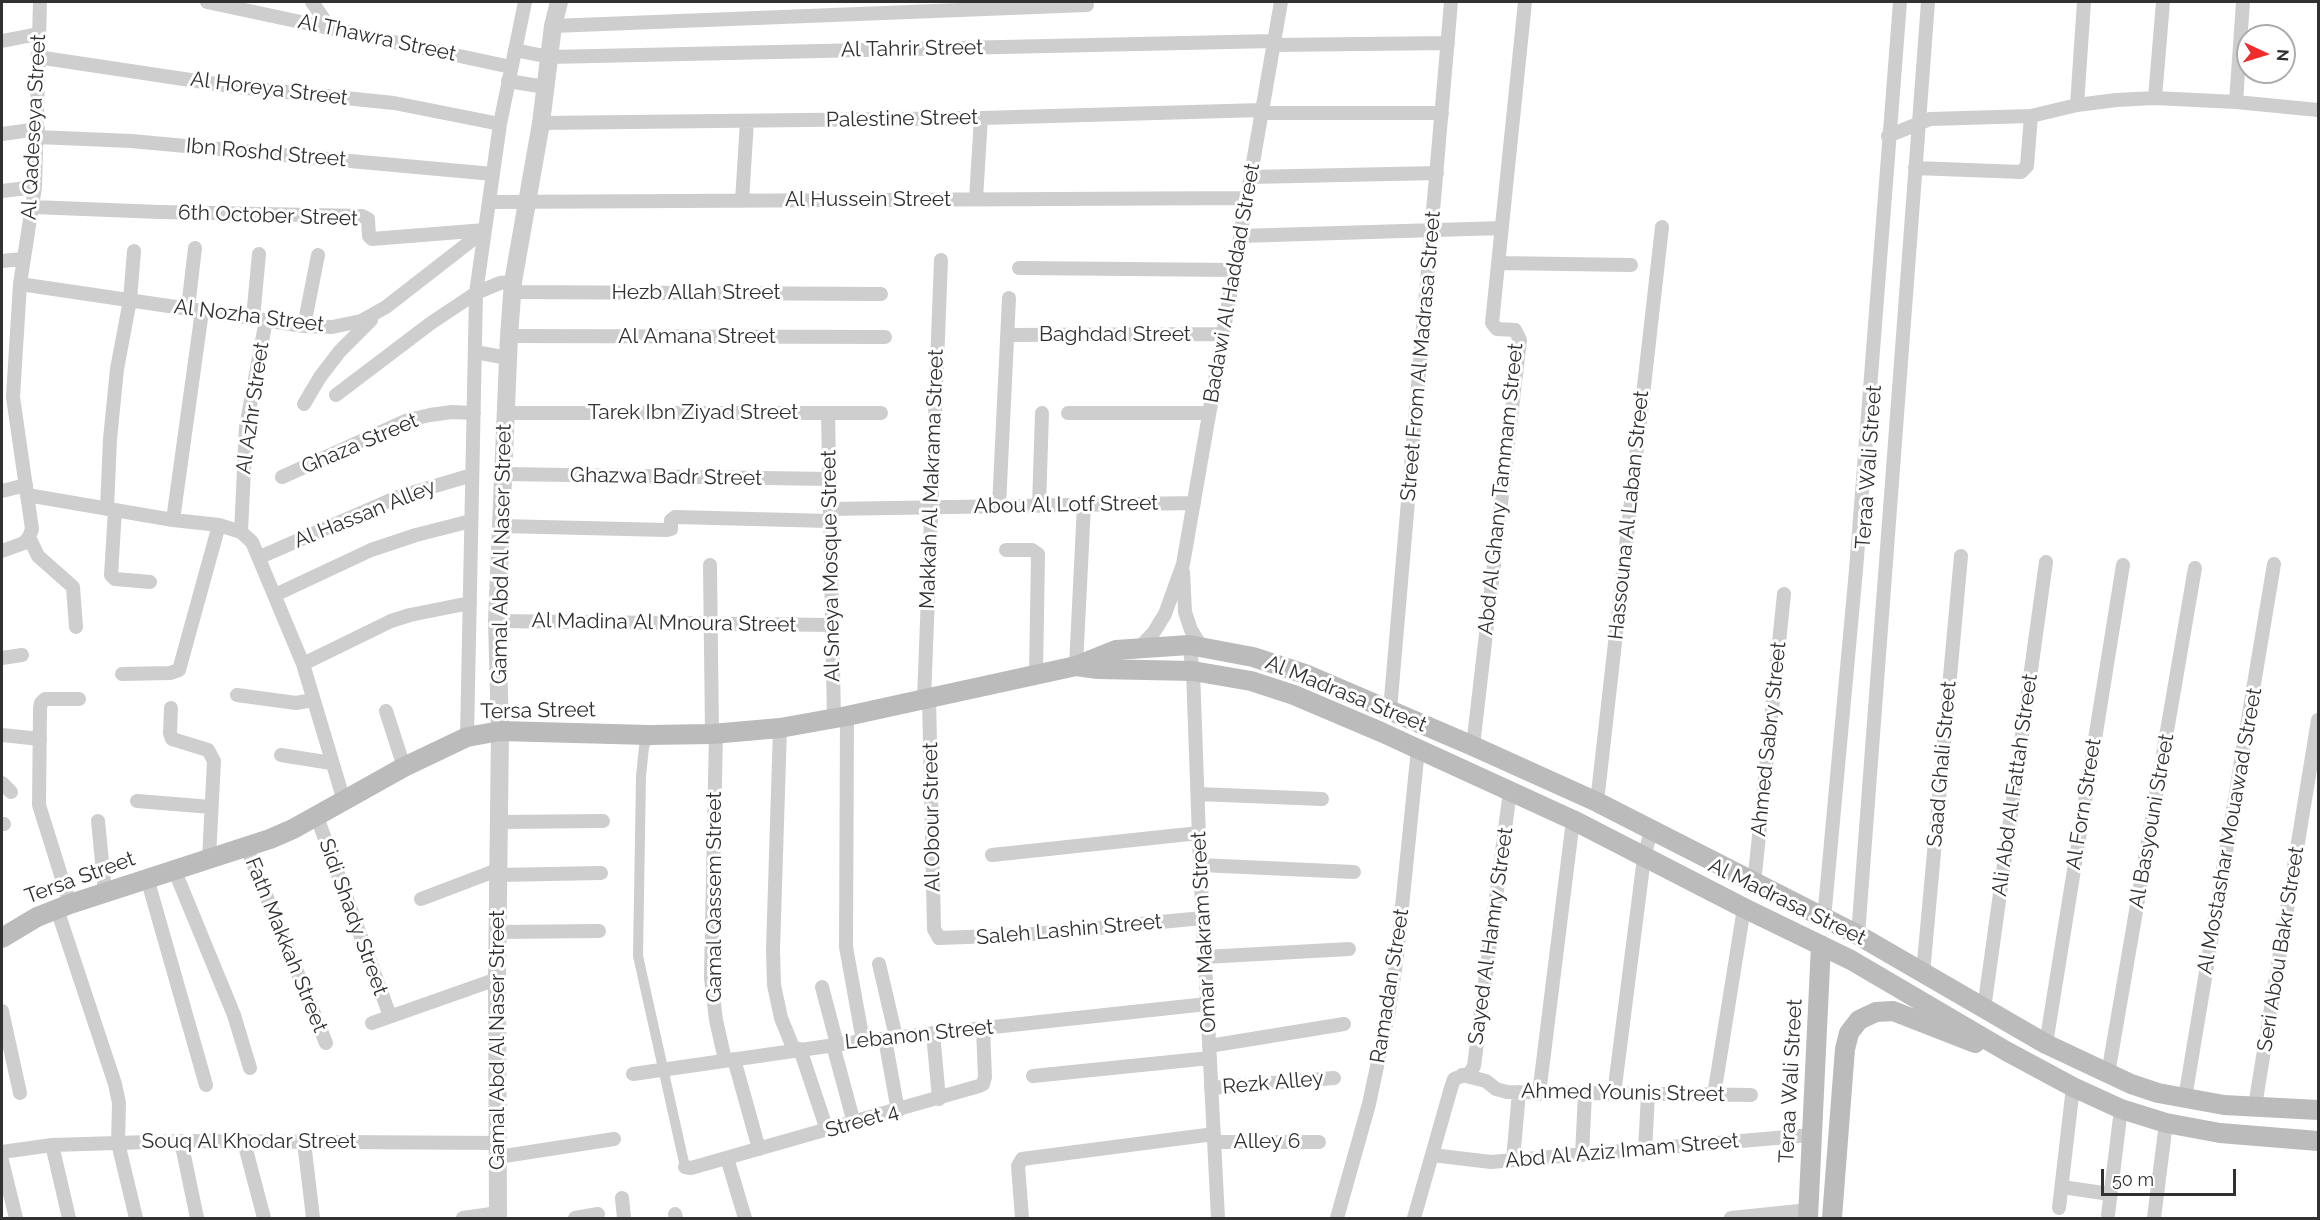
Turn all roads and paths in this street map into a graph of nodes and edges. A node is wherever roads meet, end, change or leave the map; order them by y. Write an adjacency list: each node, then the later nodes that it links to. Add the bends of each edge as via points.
1 (40, 2): 17 (street, Al Qadeseya Street)
2 (207, 2): 16 (street, Al Thawra Street)
3 (312, 2): 16 (street)
4 (525, 2): 21 (street, Gamal Abd Al Naser Street)
5 (559, 2): 15 (street, Gamal Abd Al Naser Street)
6 (1281, 2): 19 (street, Badawi Al Haddad Street)
7 (1451, 2): 20 (street, Street From Al Madrasa Street)
8 (1525, 2): 55 (street, Abd Al Ghany Tammam Street)
9 (1900, 2): 41 (street, Teraa Wali Street)
10 (1928, 2): 38 (street, Teraa Wali Street)
11 (2085, 2): 29 (street)
12 (2163, 2): 27 (street)
13 (2243, 2): 28 (street)
14 (1087, 5): 15 (street)
15 (553, 26): 23 (street, Gamal Abd Al Naser Street)
16 (330, 28): 24 (street, Al Thawra Street)
17 (38, 34): 18 (street); 22 (street, Al Qadeseya Street)
18 (2, 41)
19 (1274, 43): 20 (street, Al Tahrir Street); 23 (street, Al Tahrir Street); 31 (street, Badawi Al Haddad Street)
20 (1448, 43): 32 (street, Street From Al Madrasa Street)
21 (515, 50): 23 (street, Al Tahrir Street); 24 (street, Gamal Abd Al Naser Street)
22 (37, 57): 37 (street, Al Horeya Street, via 237,87 394,103); 39 (street, Al Qadeseya Street)
23 (549, 57): 26 (street, Gamal Abd Al Naser Street)
24 (511, 67): 25 (street, Gamal Abd Al Naser Street)
25 (508, 81): 26 (street); 37 (street, Gamal Abd Al Naser Street)
26 (545, 87): 36 (street, Gamal Abd Al Naser Street)
27 (2156, 98): 28 (street); 29 (street)
28 (2236, 102): 30 (street)
29 (2077, 105): 33 (street)
30 (2319, 110)
31 (1262, 112): 32 (street, Palestine Street); 34 (street, Palestine Street); 45 (street, Badawi Al Haddad Street)
32 (1442, 112): 43 (street, Street From Al Madrasa Street)
33 (2031, 116): 38 (street, via 1930,119); 42 (street, via 2027,166 2021,172)
34 (981, 118): 35 (street, Palestine Street); 49 (street)
35 (747, 121): 36 (street, Palestine Street); 50 (street)
36 (541, 123): 52 (street, Gamal Abd Al Naser Street)
37 (500, 124): 44 (street, Gamal Abd Al Naser Street)
38 (1918, 124): 41 (street); 42 (street, Teraa Wali Street)
39 (38, 133): 40 (street, Ibn Roshd Street); 44 (street, Ibn Roshd Street); 46 (street, Al Qadeseya Street)
40 (2, 134)
41 (1888, 136): 195 (street, Teraa Wali Street, via 1856,570)
42 (1915, 168): 199 (street, Teraa Wali Street)
43 (1437, 173): 45 (street); 57 (street, Street From Al Madrasa Street)
44 (493, 174): 51 (street, Gamal Abd Al Naser Street)
45 (1251, 177): 48 (street, Badawi Al Haddad Street)
46 (35, 187): 47 (street); 53 (street, Al Qadeseya Street)
47 (2, 191)
48 (1247, 198): 49 (street, Al Hussein Street); 58 (street, Badawi Al Haddad Street)
49 (976, 200): 50 (street, Al Hussein Street)
50 (742, 201): 52 (street, Al Hussein Street)
51 (489, 202): 52 (street, Al Hussein Street); 56 (street, Gamal Abd Al Naser Street)
52 (528, 202): 71 (street, Gamal Abd Al Naser Street)
53 (33, 207): 56 (street, 6th October Street, via 362,216 368,219 372,239); 63 (street, Al Qadeseya Street)
54 (1662, 227): 170 (street, Hassouna Al Laban Street)
55 (1502, 228): 57 (street); 66 (street, Abd Al Ghany Tammam Street)
56 (485, 230): 72 (street, Gamal Abd Al Naser Street); 76 (street, Al Nozha Street)
57 (1432, 230): 58 (street); 149 (street, Street From Al Madrasa Street)
58 (1240, 236): 69 (street, Badawi Al Haddad Street)
59 (195, 248): 77 (street)
60 (134, 251): 75 (street)
61 (259, 255): 79 (street, Al Azhr Street)
62 (318, 255): 80 (street)
63 (23, 259): 65 (street); 70 (street, Al Qadeseya Street)
64 (941, 260): 108 (street, Makkah Al Makrama Street)
65 (2, 261)
66 (1498, 263): 67 (street); 160 (street, Abd Al Ghany Tammam Street, via 1492,323 1497,329 1515,330 1520,340)
67 (1630, 265)
68 (1019, 268): 69 (street)
69 (1234, 270): 82 (street, Badawi Al Haddad Street)
70 (20, 284): 75 (street, Al Nozha Street); 81 (street, Al Qadeseya Street)
71 (512, 287): 72 (street, Hezb Allah Street, via 500,282); 73 (street, Hezb Allah Street); 84 (street, Gamal Abd Al Naser Street)
72 (476, 293): 86 (street, Gamal Abd Al Naser Street); 88 (street, Hezb Allah Street)
73 (881, 294)
74 (1009, 298): 83 (street)
75 (130, 300): 77 (street, Al Nozha Street); 109 (street, via 110,439)
76 (386, 307): 80 (street, Al Nozha Street, via 361,321 333,327); 90 (street, via 340,351)
77 (188, 308): 78 (street, Al Nozha Street)
78 (202, 310): 79 (street, Al Nozha Street); 111 (street)
79 (259, 319): 80 (street, Al Nozha Street); 115 (street, Al Azhr Street, via 246,427)
80 (304, 326)
81 (9, 328): 89 (street, Al Qadeseya Street)
82 (1223, 334): 83 (street, Baghdad Street); 96 (street, Badawi Al Haddad Street)
83 (1008, 335): 106 (street)
84 (509, 336): 85 (street, Al Amana Street); 87 (street, Gamal Abd Al Naser Street)
85 (885, 337)
86 (475, 352): 87 (street); 97 (street, Gamal Abd Al Naser Street)
87 (508, 358): 91 (street, Gamal Abd Al Naser Street)
88 (336, 395)
89 (7, 398): 102 (street, Al Qadeseya Street)
90 (304, 405)
91 (505, 412): 93 (street, Tarek Ibn Ziyad Street); 98 (street, Gamal Abd Al Naser Street)
92 (1042, 412): 107 (street)
93 (828, 413): 94 (street, Tarek Ibn Ziyad Street); 101 (street, Al Sneya Mosque Street)
94 (881, 413)
95 (1068, 413): 96 (street)
96 (1209, 413): 104 (street, Badawi Al Haddad Street)
97 (474, 414): 99 (street, Gamal Abd Al Naser Street); 100 (street, Ghaza Street, via 452,412 408,420)
98 (503, 474): 101 (street, Ghazwa Badr Street); 114 (street, Gamal Abd Al Naser Street)
99 (472, 475): 112 (street, Gamal Abd Al Naser Street); 119 (street, Al Hassan Alley, via 387,501)
100 (282, 477)
101 (829, 479): 110 (street, Al Sneya Mosque Street)
102 (26, 490): 103 (street); 109 (street); 116 (street, Al Qadeseya Street, via 32,529)
103 (2, 491)
104 (1194, 503): 105 (street, Abou Al Lotf Street); 122 (street, Badawi Al Haddad Street)
105 (1084, 505): 107 (street, Abou Al Lotf Street); 140 (street)
106 (999, 506): 107 (street, Abou Al Lotf Street); 108 (street, Abou Al Lotf Street)
107 (1039, 506)
108 (931, 507): 110 (street, Abou Al Lotf Street); 145 (street, Makkah Al Makrama Street)
109 (111, 509): 111 (street); 127 (street, via 111,575 115,579)
110 (830, 515): 114 (street, Abou Al Lotf Street, via 675,517 669,530); 133 (street, Al Sneya Mosque Street)
111 (173, 520): 113 (street)
112 (471, 521): 129 (street, via 371,550); 130 (street, Gamal Abd Al Naser Street)
113 (219, 525): 115 (street); 142 (street, via 179,670)
114 (501, 526): 131 (street, Gamal Abd Al Naser Street)
115 (241, 532): 119 (street)
116 (29, 537): 118 (street); 134 (street, via 38,556 73,587)
117 (1006, 550): 143 (street, via 1032,550 1038,554)
118 (2, 551)
119 (260, 556): 129 (street)
120 (1961, 556): 205 (street, Saad Ghali Street)
121 (2046, 562): 209 (street, Ali Abd Al Fattah Street)
122 (1183, 564): 135 (street, Badawi Al Haddad Street, via 1185,612); 136 (street, Badawi Al Haddad Street, via 1165,614)
123 (2274, 564): 243 (street, Al Mostashar Mouawad Street)
124 (710, 565): 132 (street, Gamal Qassem Street)
125 (2123, 565): 219 (street, Al Forn Street)
126 (2195, 568): 228 (street, Al Basyouni Street)
127 (150, 582)
128 (1784, 594): 189 (street, Ahmed Sabry Street)
129 (275, 595): 139 (street)
130 (470, 603): 139 (street, via 391,621); 158 (street, Gamal Abd Al Naser Street)
131 (497, 621): 132 (street, Al Madina Al Mnoura Street); 154 (street, Gamal Abd Al Naser Street)
132 (711, 624): 133 (street, Al Madina Al Mnoura Street); 155 (street, Gamal Qassem Street)
133 (832, 625): 151 (street, Al Sneya Mosque Street)
134 (76, 627)
135 (1195, 646): 136 (main road, Al Madrasa Street); 141 (street, Omar Makram Street); 149 (main road, Al Madrasa Street, via 1279,665)
136 (1140, 647): 140 (main road, Al Madrasa Street, via 1116,650)
137 (22, 655): 138 (street)
138 (2, 658)
139 (303, 664): 147 (street)
140 (1076, 666): 141 (main road, Al Madrasa Street); 143 (main road, Tersa Street)
141 (1193, 671): 161 (main road, Al Madrasa Street, via 1273,687); 166 (street, Omar Makram Street)
142 (122, 674)
143 (1036, 674): 145 (main road, Tersa Street)
144 (237, 695): 147 (street, via 296,703)
145 (926, 698): 151 (main road, Tersa Street); 198 (street, Al Obour Street)
146 (79, 699): 159 (street, via 45,699 41,703)
147 (313, 700): 163 (street)
148 (171, 708): 171 (street, via 172,739 208,750 212,755)
149 (1390, 710): 160 (main road, Al Madrasa Street)
150 (386, 711): 164 (street)
151 (841, 717): 153 (main road, Tersa Street); 217 (street, via 846,947)
152 (2319, 720): 246 (street, Seri Abou Bakr Street)
153 (780, 728): 155 (main road, Tersa Street); 221 (street, via 774,985 781,1018)
154 (500, 732): 157 (main road, Tersa Street); 158 (main road, Tersa Street); 176 (street, Gamal Abd Al Naser Street)
155 (714, 733): 157 (main road, Tersa Street); 224 (street, Gamal Qassem Street, via 711,978 716,1020)
156 (2, 735): 159 (street)
157 (649, 735): 226 (street, via 641,776 638,956)
158 (466, 737): 164 (main road, Tersa Street)
159 (40, 739): 192 (street, via 39,805)
160 (1473, 746): 170 (main road, Al Madrasa Street)
161 (1418, 749): 165 (main road, Al Madrasa Street); 294 (street, Ramadan Street, via 1389,1010 1369,1104)
162 (281, 755): 163 (street)
163 (331, 763): 169 (street)
164 (404, 767): 169 (main road, Tersa Street)
165 (1510, 791): 173 (main road, Al Madrasa Street); 229 (street, Sayed Al Hamry Street, via 1474,1066 1470,1073)
166 (1197, 794): 167 (street); 178 (street, Omar Makram Street)
167 (1322, 799)
168 (137, 801): 171 (street)
169 (344, 801): 172 (main road, Tersa Street)
170 (1597, 802): 177 (main road, Al Madrasa Street)
171 (211, 807): 181 (street)
172 (316, 817): 179 (main road, Tersa Street); 211 (street, Sidi Shady Street)
173 (1573, 820): 182 (main road, Al Madrasa Street); 237 (street)
174 (98, 821): 190 (street)
175 (603, 821): 176 (street)
176 (500, 822): 185 (street, Gamal Abd Al Naser Street)
177 (1651, 830): 182 (street); 189 (main road, Al Madrasa Street)
178 (1199, 832): 180 (street); 183 (street, Omar Makram Street)
179 (246, 846): 181 (main road, Tersa Street); 218 (street, Fath Makkah Street)
180 (992, 855)
181 (209, 858): 184 (main road, Tersa Street)
182 (1644, 858): 193 (main road, Al Madrasa Street); 239 (street)
183 (1200, 865): 186 (street); 194 (street, Omar Makram Street)
184 (174, 869): 188 (main road, Tersa Street); 225 (street, via 234,1015)
185 (499, 872): 187 (street); 191 (street); 197 (street, Gamal Abd Al Naser Street)
186 (1354, 872)
187 (601, 873)
188 (147, 878): 190 (main road, Tersa Street); 232 (street)
189 (1754, 884): 195 (main road, Al Madrasa Street)
190 (105, 892): 192 (main road, Tersa Street)
191 (421, 899)
192 (63, 906): 200 (main road, Tersa Street); 262 (street, via 115,1084 119,1103)
193 (1744, 909): 201 (main road, Al Madrasa Street); 241 (street)
194 (1203, 918): 198 (street, Saleh Lashin Street, via 1023,936 942,939); 203 (street, Omar Makram Street)
195 (1824, 919): 199 (main road, Al Madrasa Street)
196 (600, 931): 197 (street)
197 (498, 933): 206 (street, Gamal Abd Al Naser Street)
198 (936, 935)
199 (1858, 935): 205 (main road, Al Madrasa Street)
200 (2, 938)
201 (1821, 945): 222 (main road, Al Madrasa Street); 254 (main road, Teraa Wali Street)
202 (1349, 949): 203 (street)
203 (1205, 957): 208 (street, Omar Makram Street)
204 (879, 964): 216 (street)
205 (1923, 973): 209 (main road, Al Madrasa Street)
206 (497, 979): 211 (street); 265 (street, Gamal Abd Al Naser Street)
207 (822, 987): 220 (street)
208 (1207, 1004): 214 (street, Lebanon Street); 223 (street, Omar Makram Street)
209 (1984, 1009): 219 (main road, Al Madrasa Street)
210 (2, 1011): 236 (street)
211 (390, 1017): 212 (street)
212 (372, 1023)
213 (1344, 1024): 223 (street)
214 (983, 1028): 215 (street, Lebanon Street); 244 (street, Street 4, via 983,1084)
215 (933, 1033): 216 (street, Lebanon Street); 244 (street)
216 (890, 1038): 217 (street, Lebanon Street); 249 (street)
217 (863, 1041): 220 (street, Lebanon Street)
218 (326, 1043)
219 (2046, 1044): 228 (main road, Al Madrasa Street)
220 (835, 1045): 221 (street, Lebanon Street); 250 (street)
221 (797, 1050): 224 (street, Lebanon Street); 252 (street)
222 (2006, 1051): 233 (main road, Al Madrasa Street); 297 (main road, via 1966,1041 1893,1011 1876,1012 1859,1020 1849,1033 1845,1048)
223 (1210, 1052): 230 (street); 234 (street, Omar Makram Street)
224 (729, 1060): 226 (street, Lebanon Street); 264 (street, Gamal Qassem Street)
225 (250, 1068)
226 (662, 1070): 227 (street, Lebanon Street); 273 (street)
227 (633, 1074)
228 (2109, 1074): 243 (main road, Al Madrasa Street, via 2140,1087)
229 (1462, 1075): 235 (street, Ahmed Younis Street, via 1486,1081 1501,1091); 268 (street, Sayed Al Hamry Street, via 1454,1079)
230 (1033, 1076)
231 (1334, 1078): 234 (street, Rezk Alley)
232 (206, 1085)
233 (2073, 1087): 247 (main road, Al Madrasa Street); 274 (street)
234 (1211, 1088): 255 (street, Omar Makram Street)
235 (1519, 1092): 237 (street, Ahmed Younis Street); 271 (street)
236 (20, 1093)
237 (1539, 1094): 238 (street, Ahmed Younis Street)
238 (1585, 1094): 239 (street, Ahmed Younis Street); 269 (street)
239 (1614, 1094): 240 (street, Ahmed Younis Street)
240 (1648, 1095): 241 (street, Ahmed Younis Street); 266 (street)
241 (1714, 1095): 242 (street, Ahmed Younis Street)
242 (1751, 1095)
243 (2185, 1098): 245 (main road, Al Madrasa Street)
244 (939, 1099): 249 (street, Street 4)
245 (2224, 1104): 246 (main road, Al Madrasa Street); 253 (main road)
246 (2254, 1106): 248 (main road, Al Madrasa Street)
247 (2121, 1109): 251 (main road, Al Madrasa Street); 275 (street)
248 (2319, 1110)
249 (898, 1111): 250 (street, Street 4)
250 (854, 1123): 252 (street, Street 4)
251 (2166, 1124): 253 (main road, Al Madrasa Street); 298 (street)
252 (827, 1131): 264 (street, Street 4)
253 (2220, 1133): 258 (main road, Al Madrasa Street)
254 (1812, 1135): 266 (street, Abd Al Aziz Imam Street); 279 (main road, Teraa Wali Street)
255 (1214, 1138): 261 (street, Alley 6); 292 (street, Alley 6, via 1022,1159 1018,1166); 293 (street, Omar Makram Street)
256 (614, 1139): 265 (street, Souq Al Khodar Street)
257 (181, 1141): 259 (street, Souq Al Khodar Street); 262 (street, Souq Al Khodar Street); 285 (street)
258 (2319, 1141)
259 (244, 1142): 260 (street, Souq Al Khodar Street); 286 (street)
260 (304, 1142): 265 (street, Souq Al Khodar Street); 287 (street)
261 (1319, 1142)
262 (118, 1143): 263 (street, Souq Al Khodar Street); 284 (street)
263 (51, 1145): 267 (street, Souq Al Khodar Street); 283 (street)
264 (759, 1149): 270 (street, Street 4)
265 (498, 1150): 281 (street, Gamal Abd Al Naser Street)
266 (1645, 1150): 269 (street, Abd Al Aziz Imam Street)
267 (2, 1152)
268 (1432, 1155): 271 (street, Abd Al Aziz Imam Street, via 1491,1162); 295 (street, Sayed Al Hamry Street)
269 (1582, 1155): 271 (street, Abd Al Aziz Imam Street)
270 (727, 1158): 273 (street, Street 4); 291 (street)
271 (1513, 1160)
272 (2, 1161): 282 (street)
273 (686, 1167)
274 (2062, 1187): 275 (street); 277 (street)
275 (2110, 1194): 280 (street)
276 (622, 1198): 290 (street)
277 (2059, 1208)
278 (598, 1214): 289 (street)
279 (1809, 1214): 296 (street)
280 (2108, 1215)
281 (498, 1216): 288 (street)
282 (16, 1218)
283 (69, 1218)
284 (136, 1218)
285 (197, 1218)
286 (264, 1218)
287 (314, 1218)
288 (463, 1218)
289 (575, 1218)
290 (624, 1218)
291 (745, 1218)
292 (1022, 1218)
293 (1218, 1218)
294 (1337, 1218)
295 (1414, 1218)
296 (1731, 1218)
297 (1832, 1218)
298 (2154, 1218)

